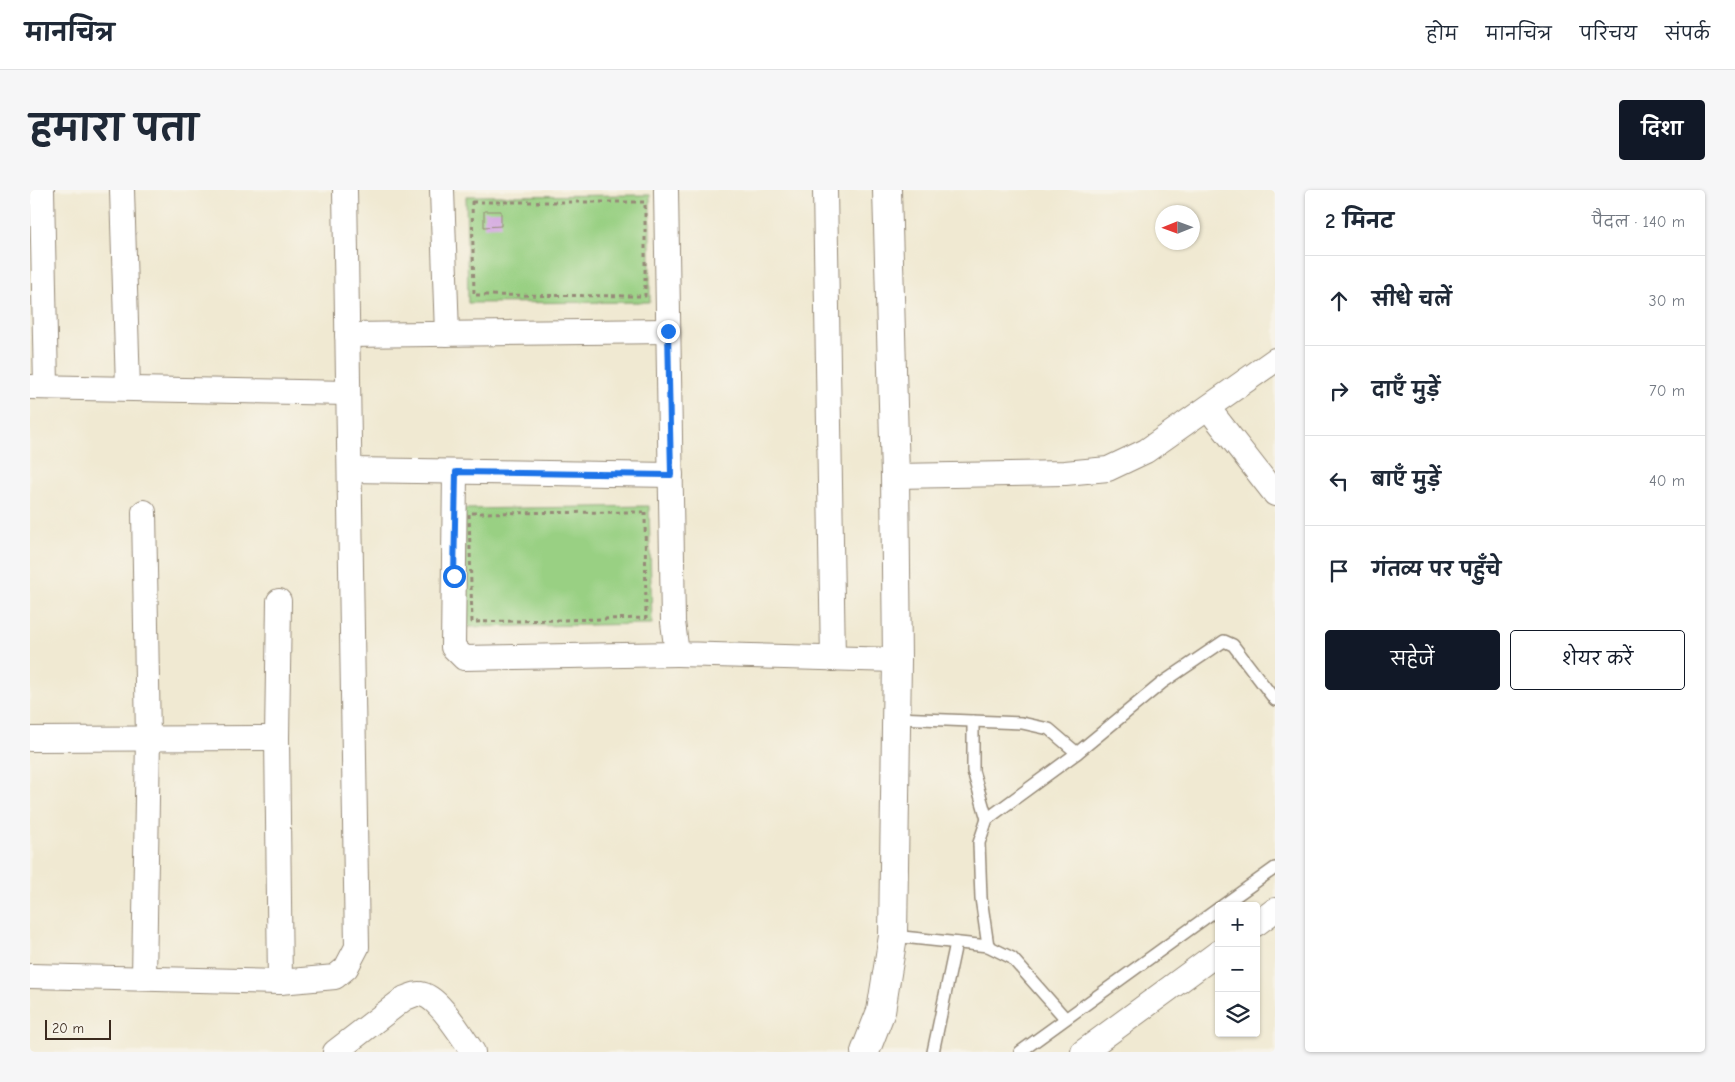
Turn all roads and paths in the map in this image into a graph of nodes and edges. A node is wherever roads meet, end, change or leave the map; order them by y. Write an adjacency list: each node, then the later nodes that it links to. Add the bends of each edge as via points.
1 (42, 190): 13 (street)
2 (122, 190): 14 (street)
3 (345, 190): 11 (street)
4 (442, 190): 10 (street)
5 (666, 190): 9 (street)
6 (825, 190): 26 (street)
7 (887, 190): 20 (street)
8 (474, 295): 8 (path, via 645,296 645,202 472,202)
9 (668, 331): 10 (street); 19 (street)
10 (447, 334): 11 (street)
11 (347, 335): 15 (street)
12 (1275, 360): 16 (street)
13 (38, 387): 14 (street)
14 (128, 388): 15 (street)
15 (348, 393): 17 (street)
16 (1208, 408): 20 (street, via 1146,451 1108,469 1065,474); 21 (street)
17 (350, 470): 18 (street); 47 (street, via 357,947 346,968 335,977)
18 (456, 472): 19 (street); 25 (street, via 453,647 464,658)
19 (671, 475): 25 (street, via 673,622)
20 (895, 476): 27 (street)
21 (1275, 494)
22 (144, 512): 31 (street)
23 (279, 601): 32 (street)
24 (472, 622): 24 (path, via 646,618 645,512 469,513)
25 (677, 654): 26 (street)
26 (833, 658): 27 (street)
27 (897, 660): 29 (street)
28 (1275, 700): 34 (lane, via 1233,645 1224,641 1162,683)
29 (896, 718): 30 (lane); 41 (street)
30 (973, 721): 34 (lane, via 1022,723 1049,729); 35 (lane, via 973,771)
31 (148, 738): 32 (street); 33 (street); 46 (street)
32 (277, 738): 47 (street)
33 (30, 739)
34 (1077, 753): 35 (lane)
35 (986, 819): 43 (lane, via 979,843 981,898)
36 (1275, 868): 37 (lane)
37 (1228, 902)
38 (1275, 910): 40 (street)
39 (1215, 911): 48 (lane)
40 (1260, 921)
41 (893, 936): 42 (lane); 51 (street, via 880,1011)
42 (956, 943): 43 (lane); 52 (lane)
43 (988, 946): 48 (lane, via 1012,958)
44 (1215, 955): 54 (street)
45 (30, 976): 46 (street)
46 (144, 978): 47 (street)
47 (280, 982)
48 (1064, 1018): 53 (lane)
49 (335, 1052): 50 (street, via 405,998 418,994 430,997 440,1007)
50 (472, 1052)
51 (865, 1052)
52 (933, 1052)
53 (1020, 1052)
54 (1083, 1052)

